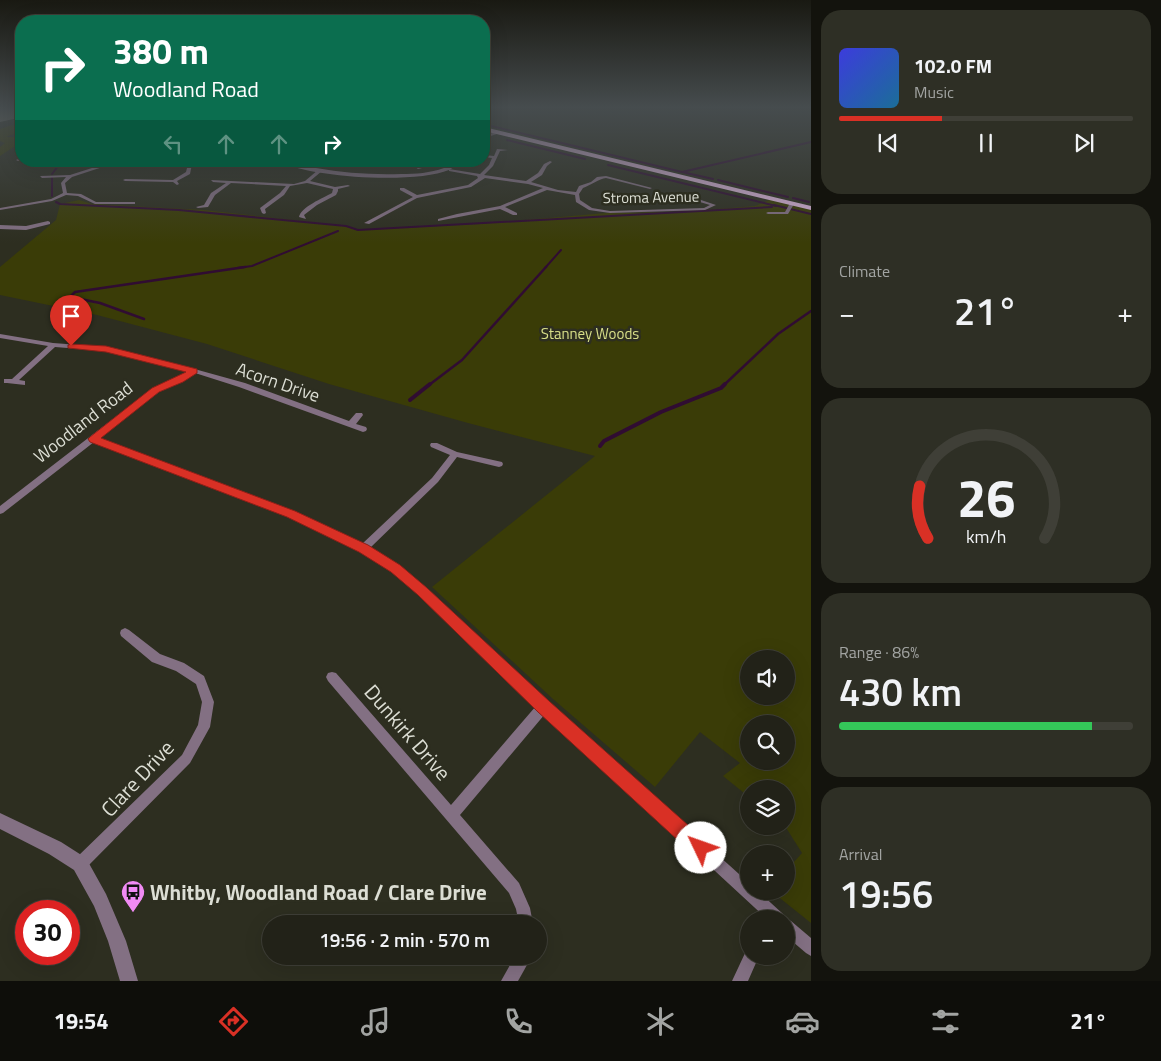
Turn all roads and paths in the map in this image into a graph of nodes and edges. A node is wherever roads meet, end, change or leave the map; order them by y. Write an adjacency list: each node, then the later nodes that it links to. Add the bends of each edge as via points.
1 (496, 152): 4 (street)
2 (574, 152): 31 (main road)
3 (490, 157): 4 (street)
4 (494, 157): 14 (street)
5 (550, 162): 19 (street)
6 (99, 167): 12 (street)
7 (189, 167): 15 (street, via 188,173 176,182)
8 (297, 167): 11 (street)
9 (454, 167): 10 (street)
10 (451, 170): 11 (street, via 411,177); 14 (street)
11 (320, 171): 17 (street)
12 (70, 176): 13 (street); 26 (street, via 63,183)
13 (42, 177)
14 (481, 177): 19 (street); 28 (street, via 469,186)
15 (125, 180)
16 (213, 182): 18 (street)
17 (307, 182): 20 (street); 22 (street)
18 (229, 183): 20 (street); 32 (street, via 213,194 208,207)
19 (527, 183): 25 (street)
20 (289, 185): 36 (street, via 263,212)
21 (348, 186): 22 (street)
22 (335, 188): 39 (street, via 334,194 313,205 302,217)
23 (639, 188): 27 (street, via 648,187 603,177 581,187)
24 (402, 189): 28 (street)
25 (545, 189): 27 (street); 33 (street)
26 (65, 194): 30 (street, via 79,195 95,202); 35 (street, via 52,200)
27 (577, 194): 29 (street, Stroma Avenue, via 578,201 585,207 610,212 705,209 714,205)
28 (416, 196): 41 (street)
29 (695, 199)
30 (133, 203)
31 (792, 204): 34 (main road); 38 (street, via 786,213)
32 (198, 207)
33 (501, 207): 37 (street); 40 (street)
34 (811, 208)
35 (0, 209)
36 (253, 212)
37 (515, 214)
38 (768, 214)
39 (294, 216)
40 (440, 220)
41 (367, 223)
42 (44, 225): 43 (street)
43 (0, 227)
44 (0, 336): 45 (street, Acorn Drive)
45 (54, 345): 46 (street, Acorn Drive, via 106,349); 47 (street)
46 (194, 371): 49 (street, Acorn Drive); 51 (street, Woodland Road, via 156,390)
47 (14, 382)
48 (359, 415): 49 (street)
49 (351, 424): 50 (street, Acorn Drive)
50 (363, 428)
51 (94, 439): 55 (street, Woodland Road); 56 (street, via 291,514)
52 (434, 446): 53 (street)
53 (455, 454): 54 (street); 56 (street, via 435,480)
54 (499, 464)
55 (0, 511)
56 (363, 548): 59 (street, via 423,592)
57 (125, 633): 62 (street, Clare Drive, via 156,658 180,667 200,680 208,702 204,727 186,759)
58 (332, 677): 60 (street, Dunkirk Drive)
59 (544, 706): 60 (street, Dunkirk Drive); 63 (street)
60 (452, 814): 64 (street, Dunkirk Drive, via 514,888)
61 (0, 821): 62 (street)
62 (80, 864): 69 (street, via 114,932)
63 (765, 910)
64 (524, 915)
65 (795, 934): 66 (street)
66 (811, 948)
67 (518, 965): 70 (street)
68 (747, 965): 71 (street)
69 (129, 981)
70 (508, 981)
71 (740, 981)

